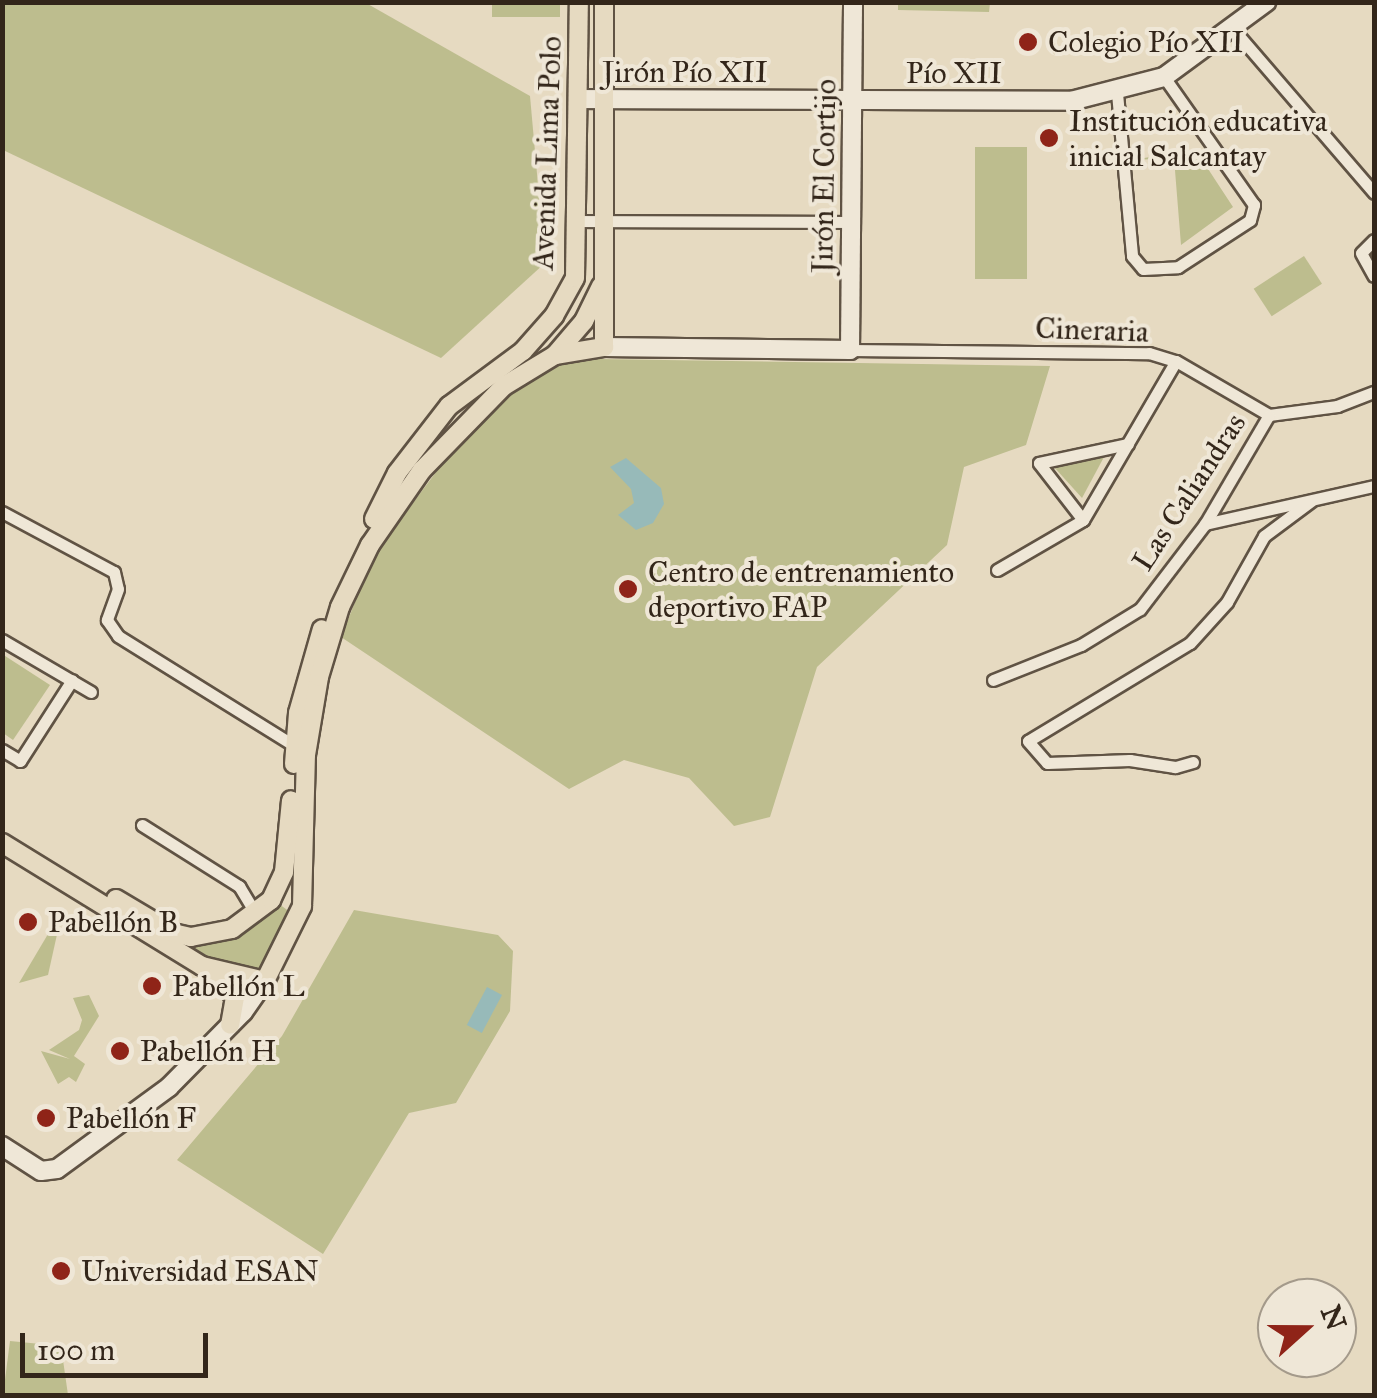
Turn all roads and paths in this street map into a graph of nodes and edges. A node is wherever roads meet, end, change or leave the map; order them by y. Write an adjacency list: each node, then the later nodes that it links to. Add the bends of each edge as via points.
1 (579, 2): 8 (main road, Avenida Lima Polo)
2 (604, 2): 9 (main road, Avenida Lima Polo)
3 (853, 2): 10 (street, Jirón El Cortijo)
4 (1266, 2): 5 (street, Pío XII)
5 (1234, 30): 6 (street, Pío XII); 11 (street)
6 (1164, 77): 7 (street, Pío XII); 7 (street, via 1254,206 1250,220 1178,267 1144,269 1132,256)
7 (1116, 94): 10 (street, Pío XII)
8 (578, 99): 9 (street, Jirón Pío XII); 12 (main road, Avenida Lima Polo)
9 (604, 100): 10 (street, Jirón Pío XII); 13 (main road, Avenida Lima Polo)
10 (853, 101): 14 (street, Jirón El Cortijo)
11 (1374, 193)
12 (576, 220): 13 (street); 35 (main road, Avenida Lima Polo, via 575,278 554,316 522,351 449,406 397,473 317,642)
13 (604, 222): 14 (street); 17 (main road, Avenida Lima Polo)
14 (851, 222): 19 (street, Jirón El Cortijo)
15 (1374, 240): 16 (street, via 1361,253)
16 (1374, 276)
17 (602, 286): 18 (main road, Avenida Lima Polo); 20 (main road, Avenida Lima Polo)
18 (604, 348): 19 (street); 20 (main road)
19 (850, 350): 21 (street, Cineraria, via 1148,354)
20 (555, 355): 43 (main road, via 504,386 441,448 392,508 340,607 309,736 303,898)
21 (1176, 361): 23 (street, Cineraria); 24 (street)
22 (1374, 392): 23 (street, via 1337,406)
23 (1269, 414): 29 (street, Las Caliandras)
24 (1128, 444): 28 (street); 28 (street, via 1039,463)
25 (1374, 486): 26 (street)
26 (1312, 502): 29 (street); 37 (street, via 1261,539 1219,613 1190,643 1080,716 1028,741 1047,763)
27 (2, 512): 35 (street, via 114,572 118,589 106,620 118,636)
28 (1084, 520): 30 (street)
29 (1205, 524): 33 (street, Las Caliandras, via 1140,609 1081,644)
30 (997, 570)
31 (2, 640): 32 (street)
32 (72, 680): 34 (street); 36 (street, via 20,761)
33 (993, 680)
34 (90, 692)
35 (296, 746): 41 (main road, Avenida Lima Polo, via 288,846)
36 (2, 750)
37 (1192, 762)
38 (142, 825): 42 (street, via 239,886)
39 (2, 830): 42 (main road, via 173,933 222,932)
40 (2, 843): 44 (main road)
41 (271, 900): 42 (main road); 43 (main road, via 292,904)
42 (256, 914)
43 (293, 927): 45 (main road)
44 (202, 966): 45 (main road); 46 (main road, via 234,993)
45 (264, 980): 46 (street)
46 (230, 1025): 47 (street, via 114,1131 57,1170 41,1170)
47 (2, 1146)

